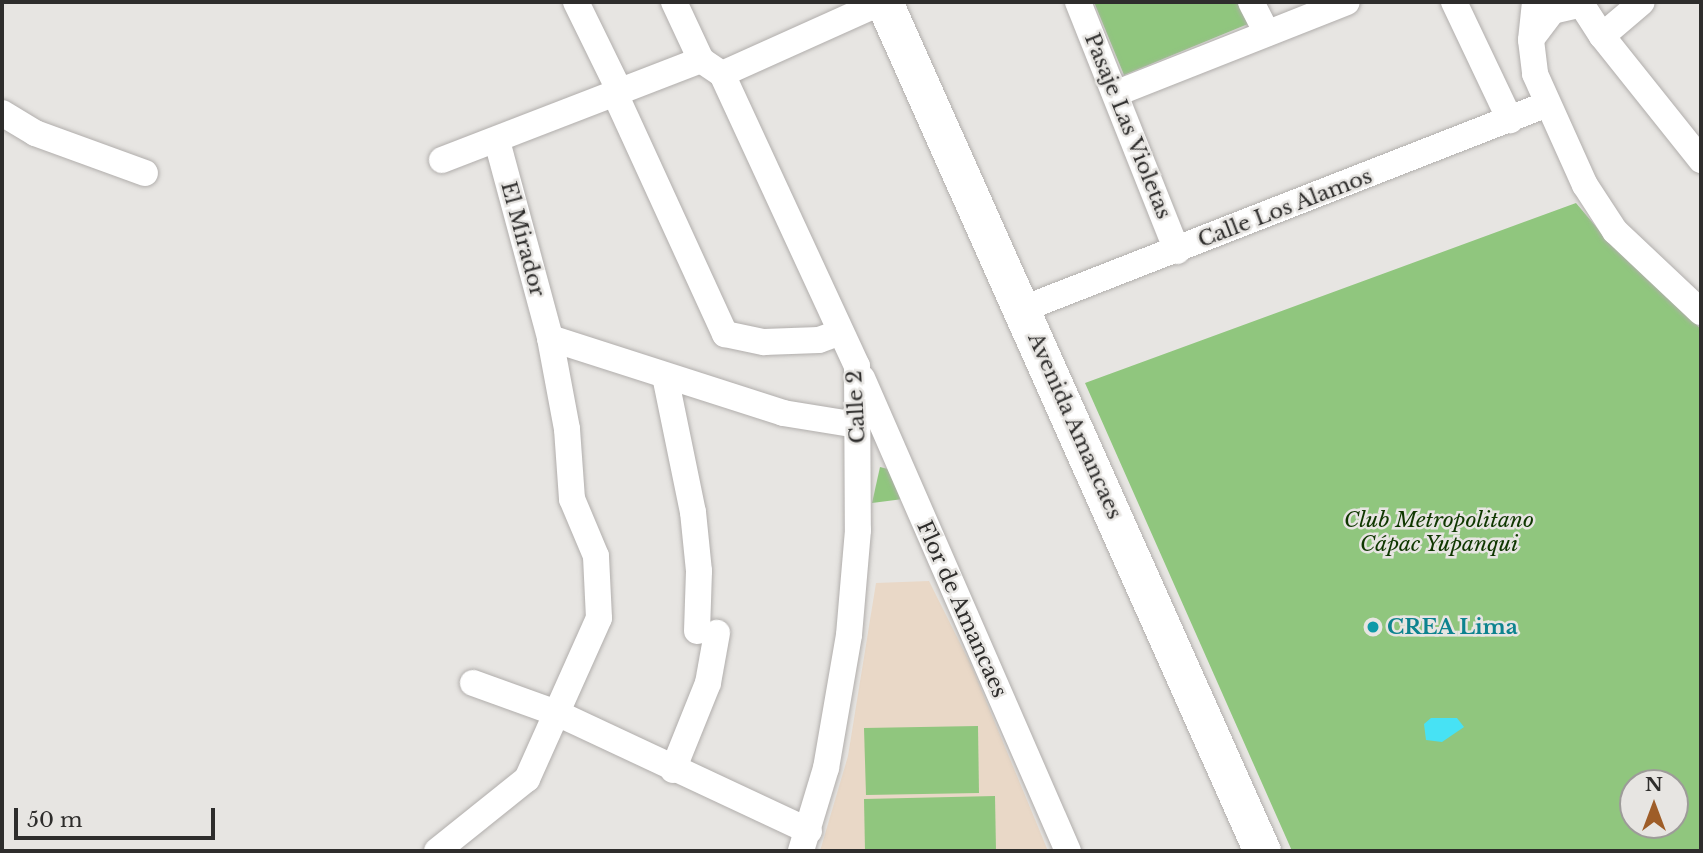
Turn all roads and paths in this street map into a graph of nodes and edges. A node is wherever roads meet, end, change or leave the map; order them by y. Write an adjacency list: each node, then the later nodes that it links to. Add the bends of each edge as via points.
1 (576, 2): 16 (street)
2 (674, 2): 14 (street, Calle 2)
3 (883, 2): 14 (street); 25 (street, Avenida Amancaes)
4 (1078, 2): 15 (street, Pasaje Las Violetas)
5 (1251, 2): 11 (street)
6 (1347, 2): 11 (street)
7 (1454, 2): 19 (street)
8 (1535, 2): 13 (street)
9 (1642, 2): 12 (street)
10 (1581, 3): 12 (street); 13 (street, via 1552,11)
11 (1267, 33): 15 (street)
12 (1602, 36): 22 (street)
13 (1531, 40): 17 (street)
14 (711, 67): 16 (street); 27 (street, Calle 2)
15 (1117, 93): 24 (street, Pasaje Las Violetas)
16 (618, 95): 20 (street); 27 (street, via 725,334 764,342 819,340)
17 (1545, 105): 19 (street, Calle Los Alamos); 26 (street, via 1597,208 1615,231)
18 (2, 113): 23 (street, via 35,133)
19 (1510, 120): 24 (street, Calle Los Alamos)
20 (497, 141): 21 (street); 28 (street, El Mirador)
21 (442, 160)
22 (1701, 160)
23 (145, 173)
24 (1177, 251): 25 (street, Calle Los Alamos)
25 (1023, 309): 38 (street, Avenida Amancaes)
26 (1701, 312)
27 (841, 332): 29 (street, Calle 2)
28 (550, 338): 30 (street); 33 (street, El Mirador, via 567,429 572,499 596,556 599,581 599,618)
29 (857, 366): 31 (street, Calle 2); 37 (street, Flor de Amancaes)
30 (665, 376): 31 (street, via 712,387 783,413); 34 (street, via 693,512 707,632 708,683)
31 (857, 425): 35 (street, Calle 2, via 858,530 849,635)
32 (473, 683): 33 (street)
33 (559, 714): 34 (street); 36 (street, El Mirador, via 527,779)
34 (673, 770): 35 (street)
35 (805, 841)
36 (437, 851)
37 (1068, 851)
38 (1262, 851)

